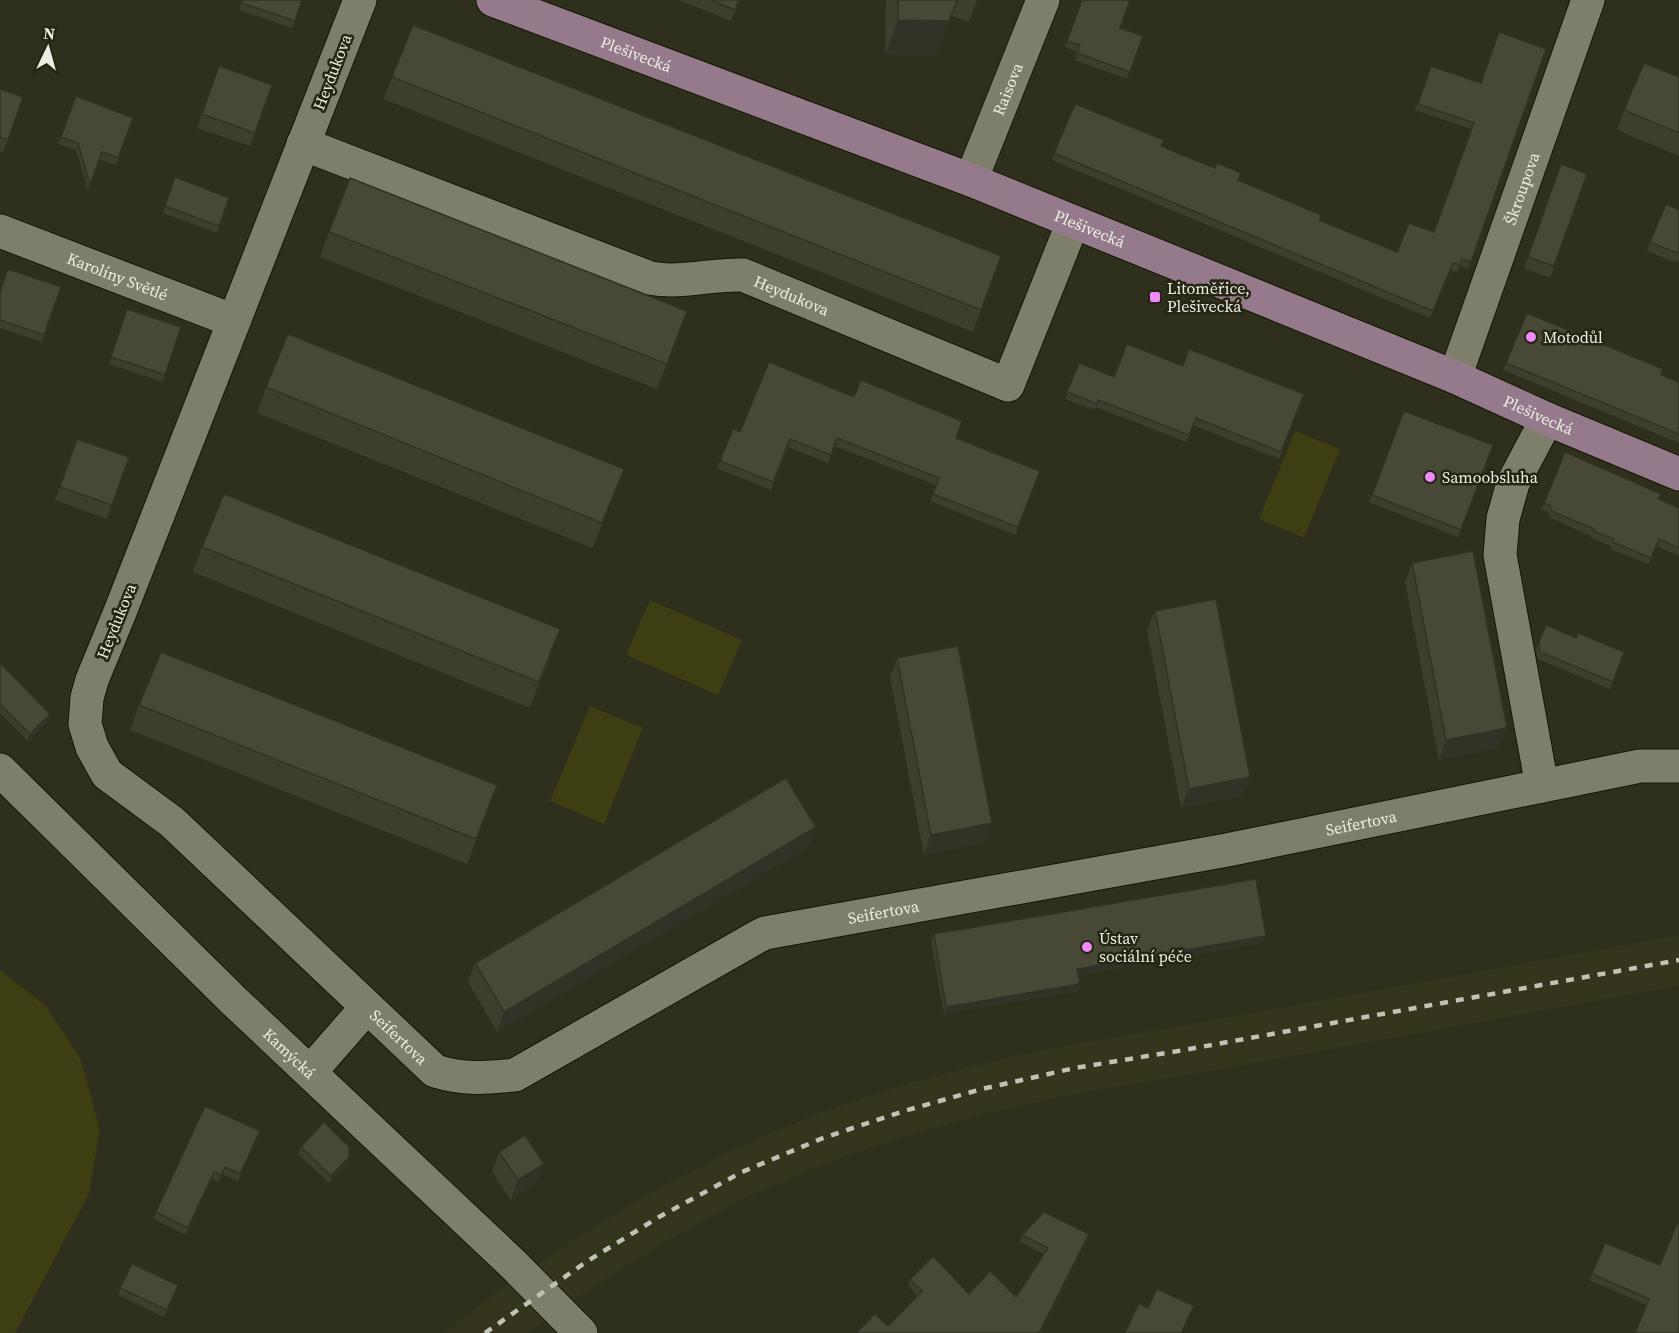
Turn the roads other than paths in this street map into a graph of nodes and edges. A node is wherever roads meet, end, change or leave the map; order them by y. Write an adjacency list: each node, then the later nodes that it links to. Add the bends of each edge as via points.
1 (360, 0): 5 (street, Heydukova)
2 (493, 0): 6 (street, Plešivecká)
3 (1043, 0): 6 (street, Raisova)
4 (1588, 0): 10 (street, Škroupova)
5 (303, 144): 7 (street, Heydukova, via 650,278 667,281 743,275 1008,385); 9 (street, Heydukova)
6 (971, 180): 7 (street, Plešivecká)
7 (1073, 222): 10 (street, Plešivecká)
8 (0, 231): 9 (street, Karolíny Světlé)
9 (234, 321): 16 (street, Heydukova, via 92,680 85,724 107,774 172,822)
10 (1455, 378): 11 (street, Plešivecká)
11 (1547, 419): 12 (street, Plešivecká); 15 (street, via 1513,483 1503,519 1500,555)
12 (1679, 474)
13 (1679, 766): 15 (street, Seifertova, via 1640,766)
14 (0, 770): 17 (street, Kamýcká, via 233,1000)
15 (1542, 786): 16 (street, Seifertova, via 1227,850 765,933 515,1075 454,1077 435,1071)
16 (366, 1007): 17 (street, Seifertova)
17 (311, 1071): 18 (street, Kamýcká)
18 (581, 1333)

